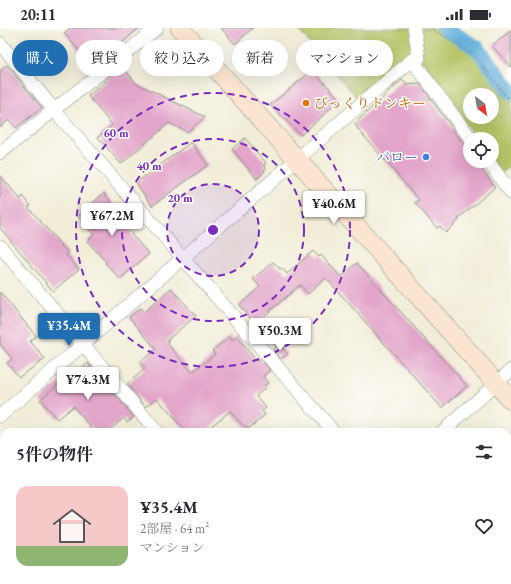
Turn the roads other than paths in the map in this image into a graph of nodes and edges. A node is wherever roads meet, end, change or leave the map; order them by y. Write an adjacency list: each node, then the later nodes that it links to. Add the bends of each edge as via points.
1 (157, 28): 6 (street)
2 (180, 28): 9 (street)
3 (414, 28): 5 (street, via 419,58)
4 (0, 43): 6 (street)
5 (412, 60): 7 (street); 9 (street)
6 (54, 110): 8 (street); 13 (street)
7 (466, 132)
8 (0, 154)
9 (297, 160): 13 (street); 16 (street)
10 (493, 168): 11 (street)
11 (511, 193)
12 (0, 246): 14 (street)
13 (183, 258): 14 (street); 20 (street)
14 (83, 344): 18 (street); 19 (street)
15 (511, 370): 16 (street)
16 (496, 383): 17 (street); 21 (street)
17 (511, 400)
18 (0, 416)
19 (154, 428)
20 (331, 428)
21 (446, 428)

